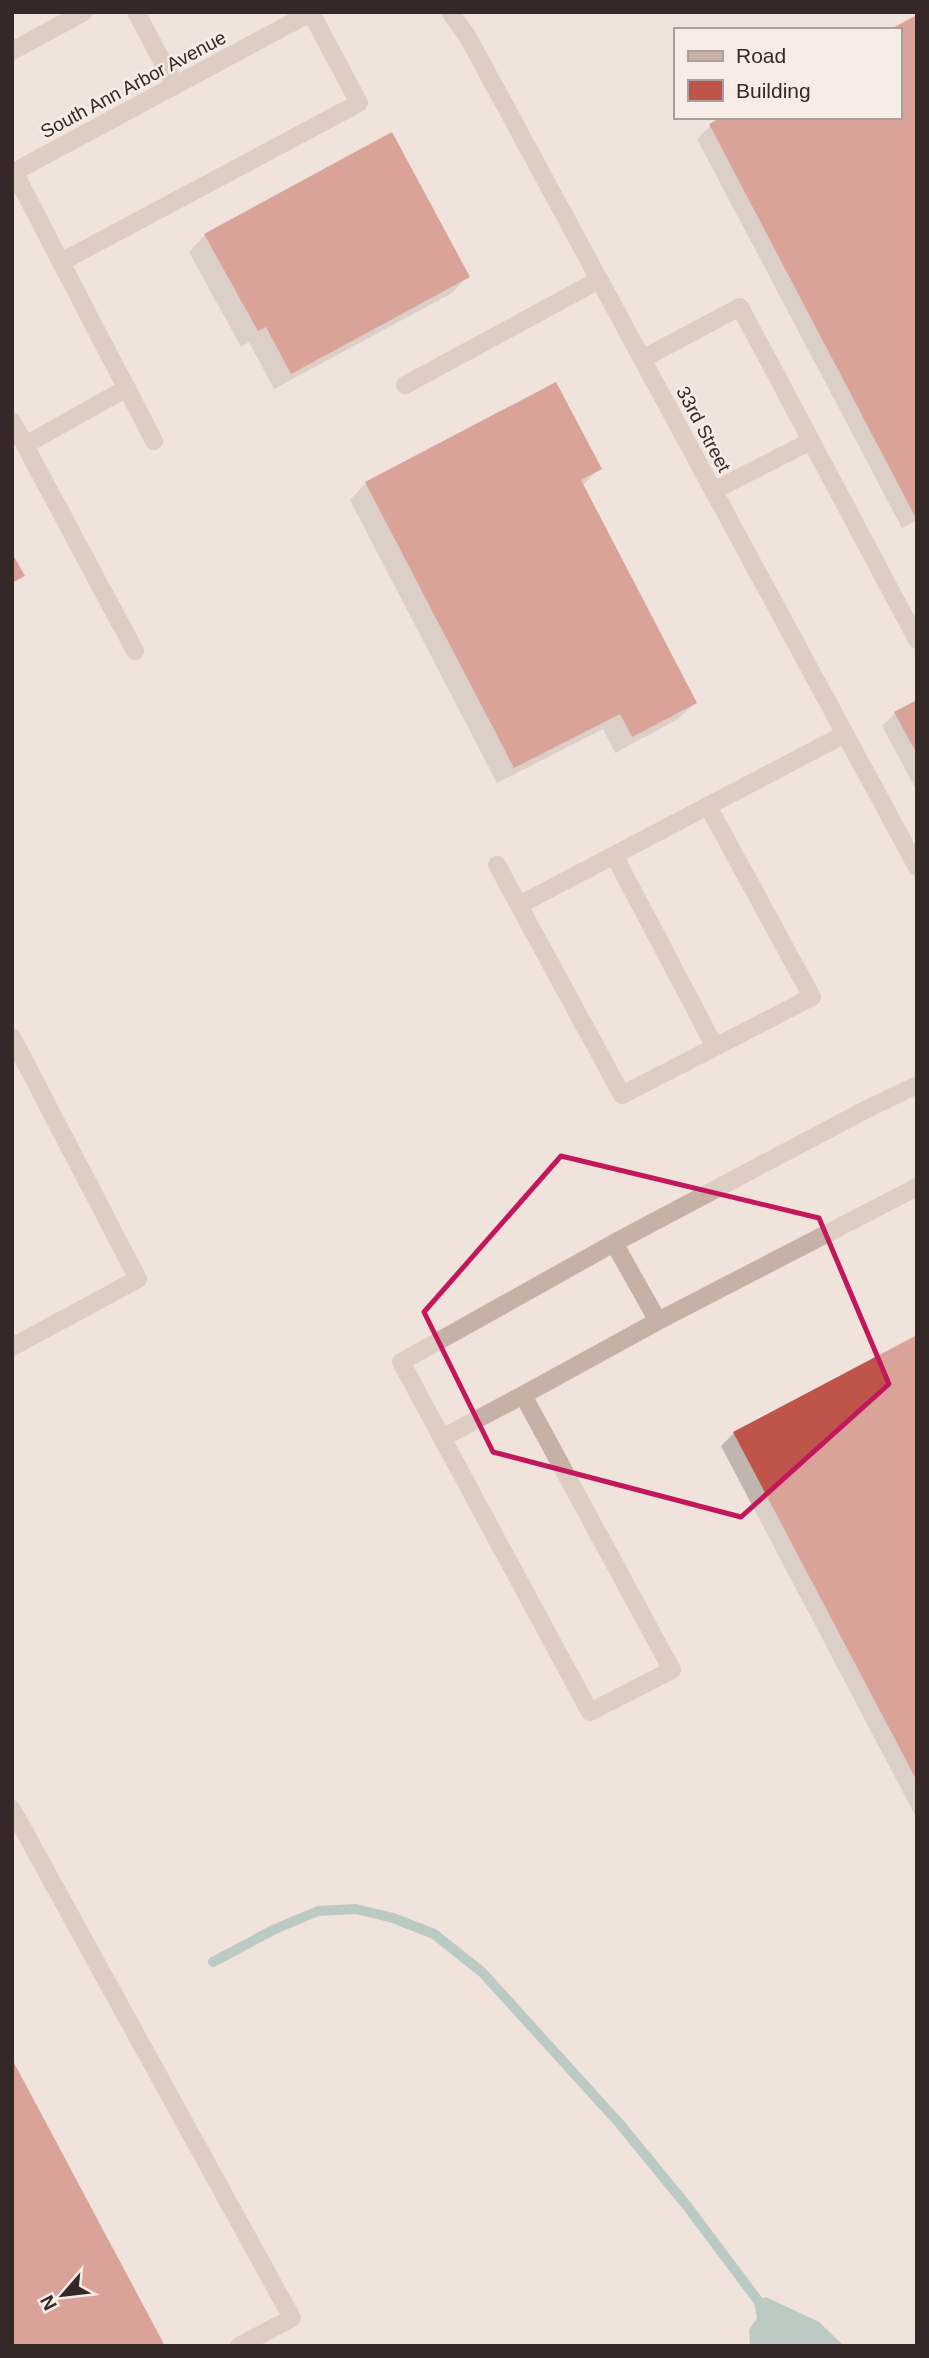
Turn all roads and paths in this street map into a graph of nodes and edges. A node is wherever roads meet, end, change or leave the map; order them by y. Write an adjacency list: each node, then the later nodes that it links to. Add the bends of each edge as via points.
1 (84, 12): 5 (street)
2 (136, 12): 6 (street)
3 (311, 12): 6 (street, South Ann Arbor Avenue); 8 (street, via 359,103)
4 (455, 14): 9 (street, 33rd Street)
5 (12, 51)
6 (175, 85): 7 (street, South Ann Arbor Avenue)
7 (13, 173): 8 (street)
8 (61, 262): 12 (street)
9 (599, 280): 10 (street, 33rd Street); 11 (street)
10 (642, 359): 15 (street, via 740,307); 17 (street, 33rd Street)
11 (405, 385)
12 (127, 388): 14 (street); 16 (street)
13 (12, 421): 16 (street)
14 (155, 441)
15 (811, 441): 17 (street); 18 (street)
16 (25, 445): 19 (street)
17 (713, 491): 20 (street, 33rd Street)
18 (917, 640)
19 (135, 651)
20 (845, 734): 21 (street); 24 (street, 33rd Street)
21 (708, 806): 22 (street); 27 (street, via 812,997)
22 (614, 855): 25 (street); 27 (street)
23 (497, 865): 25 (street)
24 (917, 867)
25 (519, 905): 27 (street, via 622,1095)
26 (12, 1037): 32 (street, via 138,1279)
27 (715, 1046)
28 (917, 1085): 30 (street)
29 (917, 1187): 31 (street)
30 (614, 1243): 31 (street); 34 (street, via 401,1362)
31 (657, 1321): 33 (street)
32 (12, 1348)
33 (523, 1395): 34 (street); 34 (street, via 672,1670 590,1712)
34 (442, 1438)
35 (12, 1809): 36 (street, via 292,2318)
36 (239, 2346)

